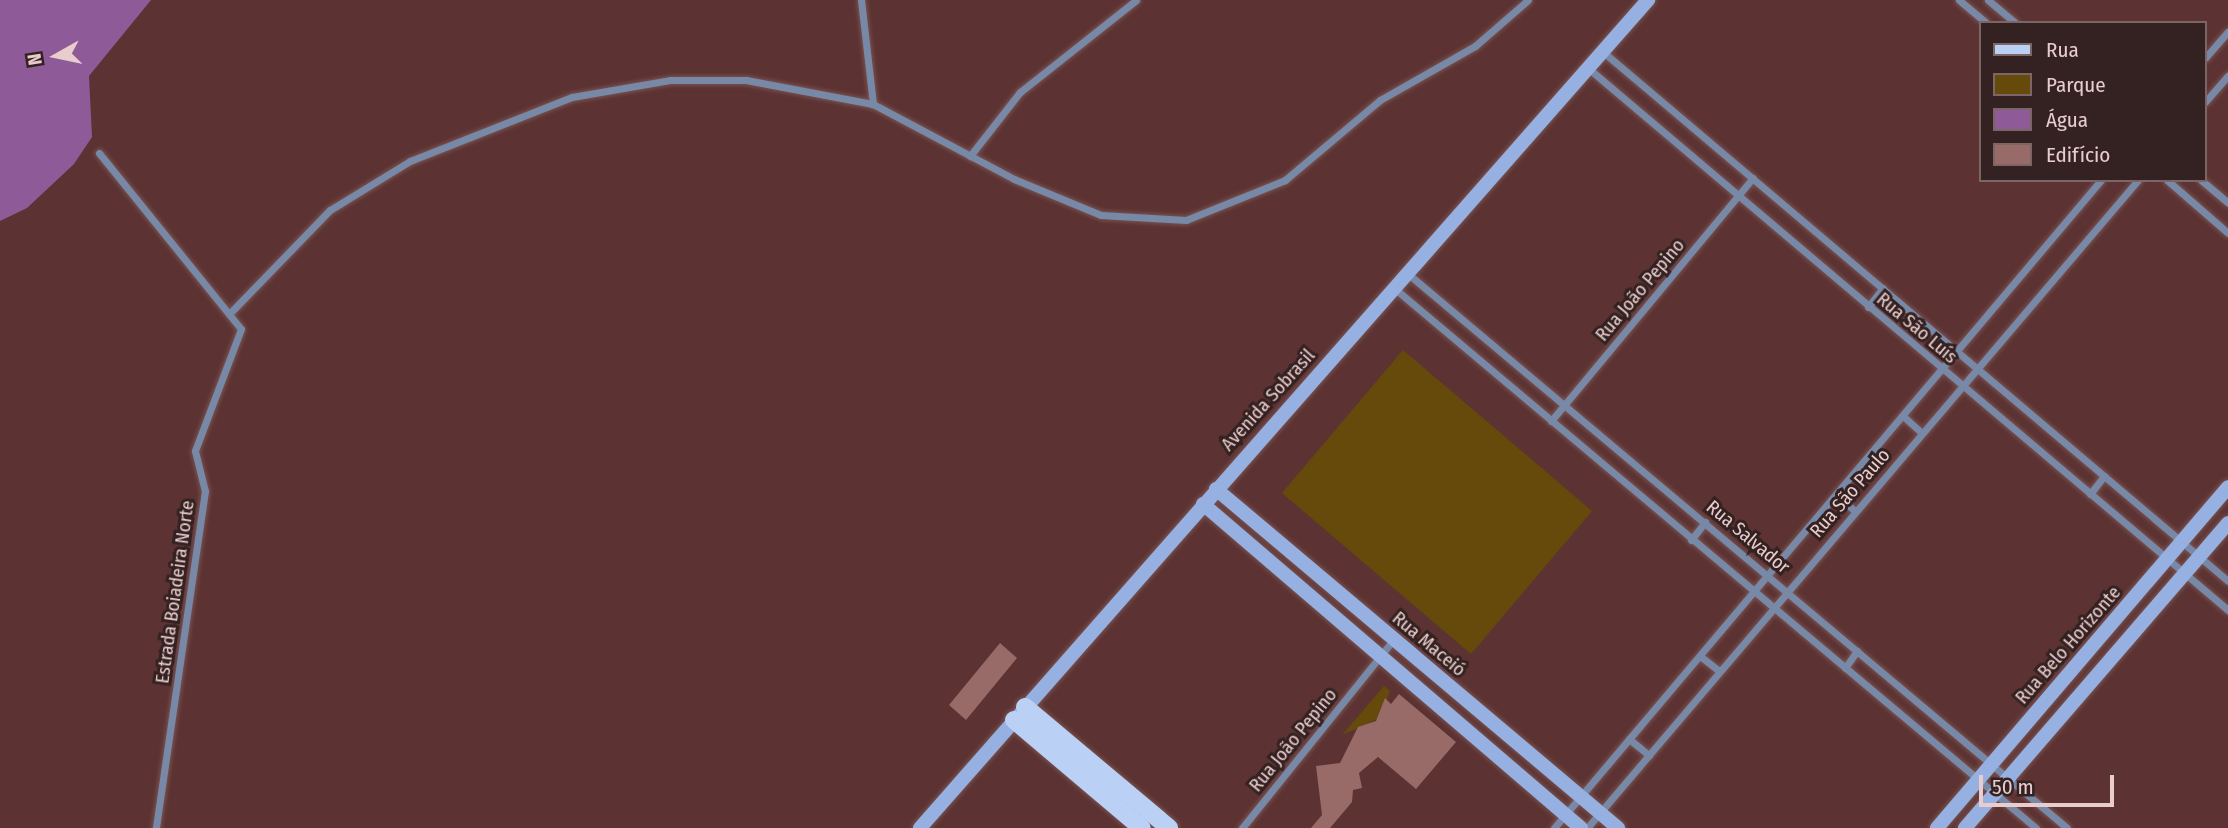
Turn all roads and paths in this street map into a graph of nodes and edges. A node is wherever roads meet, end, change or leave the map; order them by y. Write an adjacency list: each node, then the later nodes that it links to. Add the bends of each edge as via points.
1 (861, 0): 15 (street)
2 (1136, 0): 17 (street, via 1020,92)
3 (1528, 0): 17 (street, via 1475,46 1380,100 1284,180 1186,220 1101,215)
4 (1648, 0): 10 (street, Avenida Sobrasil)
5 (1959, 0): 7 (street)
6 (1988, 0): 8 (street)
7 (1984, 21)
8 (2013, 21)
9 (2228, 32): 11 (street)
10 (1602, 51): 12 (street, Avenida Sobrasil); 18 (street, Rua São Luís)
11 (2207, 56)
12 (1587, 67): 23 (street, Rua São Luís); 26 (street, Avenida Sobrasil)
13 (2228, 76): 14 (street)
14 (2207, 100)
15 (873, 104): 17 (street); 30 (street, via 746,80 670,80 572,97 410,161 330,210)
16 (99, 153): 30 (street)
17 (970, 156)
18 (1753, 178): 23 (street, Rua João Pepino); 28 (street, Rua São Luís)
19 (2099, 182): 31 (street, Rua São Paulo)
20 (2136, 182): 32 (street, Rua São Paulo)
21 (2168, 182): 25 (street)
22 (2203, 182): 24 (street)
23 (1738, 196): 29 (street, Rua São Luís); 35 (street, Rua João Pepino)
24 (2228, 203)
25 (2228, 233)
26 (1407, 273): 27 (street, Avenida Sobrasil); 35 (street, Rua Salvador)
27 (1393, 288): 37 (street, Rua Salvador); 41 (street, Avenida Sobrasil)
28 (1883, 288): 29 (street); 31 (street, Rua São Luís)
29 (1868, 307): 33 (street, Rua São Luís)
30 (232, 312): 77 (street, Estrada Boiadeira Norte, via 240,326 195,451 205,491)
31 (1959, 351): 32 (street, Rua São Luís); 33 (street, Rua São Paulo)
32 (1978, 368): 34 (street, Rua São Paulo); 39 (street, Rua São Luís)
33 (1942, 370): 34 (street, Rua São Luís); 36 (street, Rua São Paulo)
34 (1962, 387): 38 (street, Rua São Paulo); 42 (street, Rua São Luís)
35 (1564, 404): 37 (street, Rua João Pepino); 46 (street, Rua Salvador)
36 (1903, 416): 38 (street); 43 (street, Rua São Paulo)
37 (1551, 421): 48 (street, Rua Salvador)
38 (1922, 433): 45 (street, Rua São Paulo)
39 (2104, 476): 42 (street); 49 (street, Rua São Luís)
40 (2228, 487): 49 (street, Rua Belo Horizonte)
41 (1216, 489): 44 (street, Avenida Sobrasil); 59 (street, Rua Maceió)
42 (2090, 494): 51 (street, Rua São Luís)
43 (1836, 495): 45 (street); 52 (street, Rua São Paulo)
44 (1203, 503): 61 (street, Rua Maceió); 65 (street, Avenida Sobrasil)
45 (1855, 511): 55 (street, Rua São Paulo)
46 (1705, 522): 48 (street); 52 (street, Rua Salvador)
47 (2228, 523): 50 (street)
48 (1691, 540): 56 (street, Rua Salvador)
49 (2181, 543): 50 (street, Rua São Luís); 51 (street, Rua Belo Horizonte)
50 (2200, 557): 53 (street); 54 (street, Rua São Luís)
51 (2168, 559): 53 (street, Rua São Luís); 70 (street, Rua Belo Horizonte)
52 (1768, 574): 55 (street, Rua Salvador); 56 (street, Rua São Paulo)
53 (2186, 574): 58 (street, Rua São Luís); 72 (street)
54 (2228, 581)
55 (1786, 590): 57 (street, Rua São Paulo); 60 (street, Rua Salvador)
56 (1753, 592): 57 (street, Rua Salvador); 62 (street, Rua São Paulo)
57 (1772, 608): 63 (street, Rua Salvador); 64 (street, Rua São Paulo)
58 (2228, 610)
59 (1394, 639): 61 (street, Rua João Pepino); 66 (street, Rua Maceió)
60 (1857, 651): 63 (street); 70 (street, Rua Salvador)
61 (1381, 656): 68 (street, Rua Maceió); 81 (street, Rua João Pepino)
62 (1700, 656): 64 (street); 67 (street, Rua São Paulo)
63 (1845, 668): 71 (street, Rua Salvador)
64 (1719, 671): 69 (street, Rua São Paulo)
65 (1020, 713): 78 (street, Avenida Sobrasil); 79 (main road); 80 (main road)
66 (1502, 731): 68 (street); 74 (street, Rua Maceió)
67 (1629, 739): 69 (street); 74 (street, Rua São Paulo)
68 (1488, 748): 76 (street, Rua Maceió)
69 (1648, 755): 75 (street, Rua São Paulo)
70 (1990, 765): 71 (street, Rua Belo Horizonte); 72 (street, Rua Salvador)
71 (1978, 779): 73 (street, Rua Salvador); 86 (street, Rua Belo Horizonte)
72 (2007, 779): 73 (street); 89 (street, Rua Salvador)
73 (1995, 793): 87 (street); 88 (street, Rua Salvador)
74 (1580, 797): 75 (street, Rua Maceió); 76 (street, Rua São Paulo)
75 (1600, 813): 84 (street, Rua São Paulo); 85 (street, Rua Maceió)
76 (1566, 814): 82 (street, Rua São Paulo); 83 (street, Rua Maceió)
77 (156, 828)
78 (920, 828)
79 (1142, 828)
80 (1168, 828)
81 (1242, 828)
82 (1554, 828)
83 (1581, 828)
84 (1587, 828)
85 (1618, 828)
86 (1937, 828)
87 (1965, 828)
88 (2036, 828)
89 (2067, 828)

